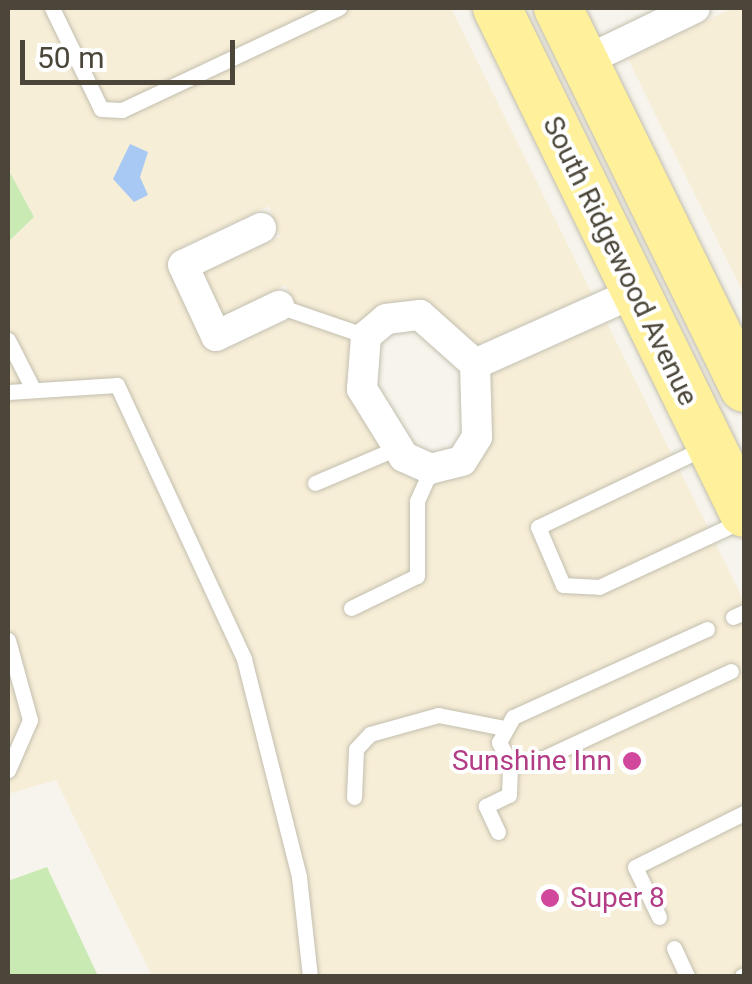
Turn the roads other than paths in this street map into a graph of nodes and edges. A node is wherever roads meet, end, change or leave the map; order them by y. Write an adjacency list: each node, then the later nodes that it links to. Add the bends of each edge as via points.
1 (52, 8): 2 (lane, via 101,109 122,110)
2 (339, 8)
3 (497, 8): 8 (main road, South Ridgewood Avenue)
4 (558, 8): 6 (main road, South Ridgewood Avenue)
5 (694, 8): 6 (street)
6 (585, 62): 14 (main road, South Ridgewood Avenue, via 724,329)
7 (261, 228): 9 (street, via 182,264 216,336)
8 (636, 292): 12 (street); 16 (main road, South Ridgewood Avenue)
9 (279, 306): 10 (lane)
10 (366, 336): 12 (street, via 386,320 420,315); 17 (street, via 362,390)
11 (8, 340): 13 (lane)
12 (475, 364): 18 (street, via 477,437 462,461)
13 (33, 388): 15 (lane); 33 (lane, via 117,385 219,594 299,877)
14 (744, 388)
15 (8, 392)
16 (710, 445): 20 (main road, South Ridgewood Avenue); 20 (lane, via 538,527 563,586 599,587)
17 (397, 448): 18 (street); 19 (lane)
18 (432, 469): 21 (lane, via 417,500 417,576)
19 (315, 484)
20 (744, 516)
21 (351, 608)
22 (707, 629): 25 (lane)
23 (8, 640): 27 (lane, via 30,720)
24 (731, 671): 26 (lane, via 535,762)
25 (500, 728): 26 (lane); 28 (lane, via 438,715 370,734 356,750)
26 (510, 764): 30 (lane, via 509,795 486,806)
27 (8, 770)
28 (354, 797)
29 (744, 813): 31 (lane, via 635,867)
30 (498, 832)
31 (659, 917)
32 (674, 948): 34 (lane)
33 (310, 976)
34 (687, 976)

